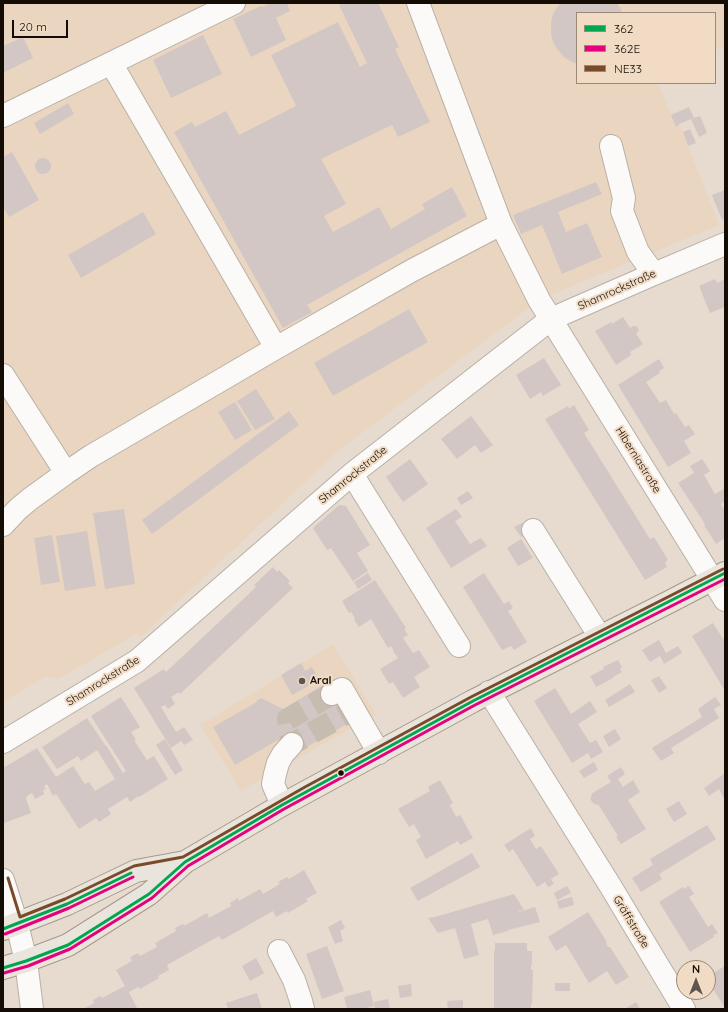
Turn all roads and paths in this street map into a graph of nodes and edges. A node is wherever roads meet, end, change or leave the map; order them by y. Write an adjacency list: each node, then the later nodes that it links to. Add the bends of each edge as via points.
1 (234, 3): 3 (street)
2 (418, 3): 7 (street, Hiberniastraße)
3 (208, 9): 4 (street)
4 (110, 63): 5 (street); 11 (street)
5 (3, 116)
6 (611, 146): 9 (street, via 624,198 622,211 638,252)
7 (501, 224): 10 (street, Hiberniastraße); 11 (street)
8 (725, 244): 9 (street, Shamrockstraße)
9 (654, 274): 10 (street, Shamrockstraße)
10 (551, 319): 14 (street, Shamrockstraße); 17 (street, Hiberniastraße)
11 (276, 348): 13 (street)
12 (3, 375): 13 (street)
13 (66, 473): 15 (street, via 24,504)
14 (352, 474): 20 (street); 23 (street, Shamrockstraße, via 138,661)
15 (3, 525)
16 (533, 530): 19 (street)
17 (719, 577): 18 (street, Hiberniastraße); 19 (main road)
18 (725, 600)
19 (600, 637): 21 (main road)
20 (459, 646)
21 (489, 692): 25 (main road); 35 (street, Gräffstraße)
22 (332, 694): 25 (street, via 342,689 349,712)
23 (3, 742)
24 (292, 744): 26 (street, via 278,763 273,784)
25 (378, 753): 26 (main road)
26 (282, 805): 27 (main road)
27 (185, 862): 29 (main road, via 136,871 67,904); 31 (main road, via 149,894 83,936 68,945)
28 (3, 880): 29 (street)
29 (10, 926): 31 (street)
30 (279, 951): 34 (street, via 294,980)
31 (26, 961): 32 (main road); 33 (street)
32 (3, 968)
33 (32, 1009)
34 (303, 1009)
35 (684, 1009)

